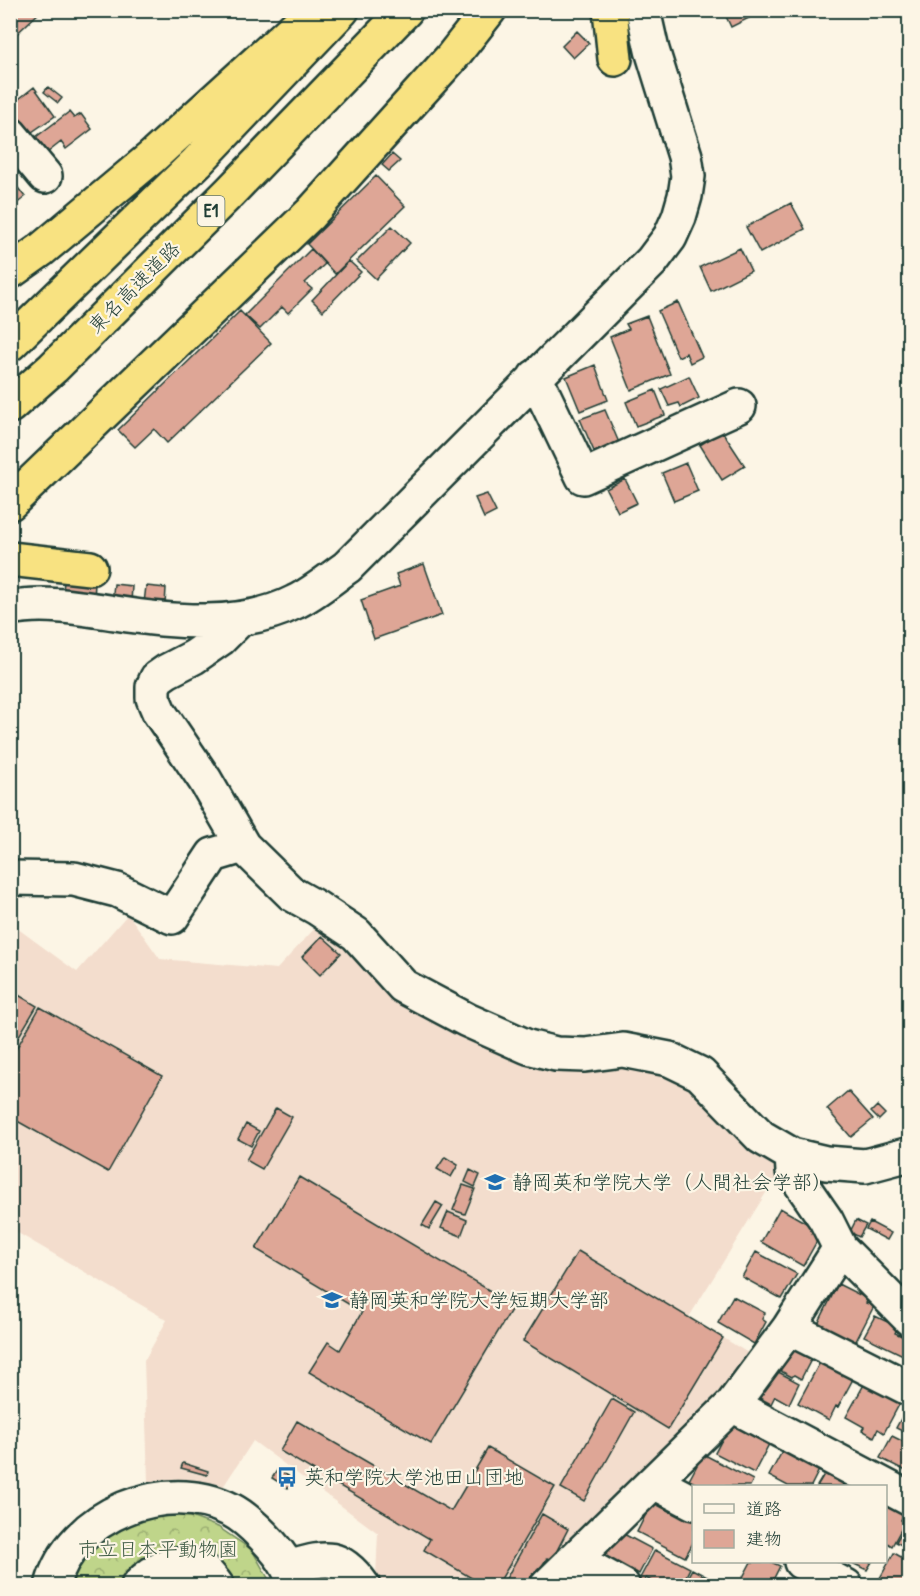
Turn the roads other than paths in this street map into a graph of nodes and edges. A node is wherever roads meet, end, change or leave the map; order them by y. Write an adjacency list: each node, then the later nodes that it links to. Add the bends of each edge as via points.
1 (314, 10): 10 (highway, via 152,157)
2 (342, 10): 11 (highway, E1, via 197,162)
3 (406, 10): 13 (highway, 東名高速道路 / E1, via 230,192)
4 (489, 10): 15 (highway, via 452,57 310,214)
5 (610, 10): 7 (highway)
6 (643, 10): 12 (street, via 686,156 688,176 679,218 652,261)
7 (615, 59)
8 (10, 134): 9 (street)
9 (45, 176)
10 (10, 274)
11 (10, 344)
12 (535, 377): 14 (street, via 583,477); 19 (street, via 347,567 293,603)
13 (10, 406)
14 (739, 406)
15 (10, 503)
16 (10, 560): 17 (highway)
17 (90, 568)
18 (10, 608): 19 (street, via 56,606 171,620)
19 (240, 619): 20 (street, via 220,639 157,678 153,698)
20 (243, 846): 21 (street, via 213,855 172,917 117,890 74,879); 23 (street, via 292,894 356,934 404,986 466,1020 528,1047 556,1054 585,1055 623,1050 669,1059 700,1074 761,1137)
21 (10, 879)
22 (909, 1154): 23 (street, via 865,1166)
23 (792, 1155): 24 (street, via 794,1172)
24 (840, 1248): 25 (street); 26 (street)
25 (909, 1319)
26 (789, 1328): 27 (street); 28 (street)
27 (909, 1389)
28 (732, 1405): 29 (street); 30 (street)
29 (654, 1482): 33 (street); 34 (street)
30 (883, 1485)
31 (887, 1487): 32 (street)
32 (909, 1499)
33 (692, 1502)
34 (574, 1559): 41 (street); 42 (street)
35 (803, 1563): 43 (street)
36 (291, 1576): 37 (street, via 256,1529 231,1510 200,1499 170,1498 145,1501 101,1520 65,1556); 40 (street, via 328,1558 352,1571)
37 (52, 1586)
38 (138, 1586): 39 (street, via 163,1567 183,1563 202,1570)
39 (217, 1586)
40 (363, 1586)
41 (547, 1586)
42 (623, 1586)
43 (846, 1586)

